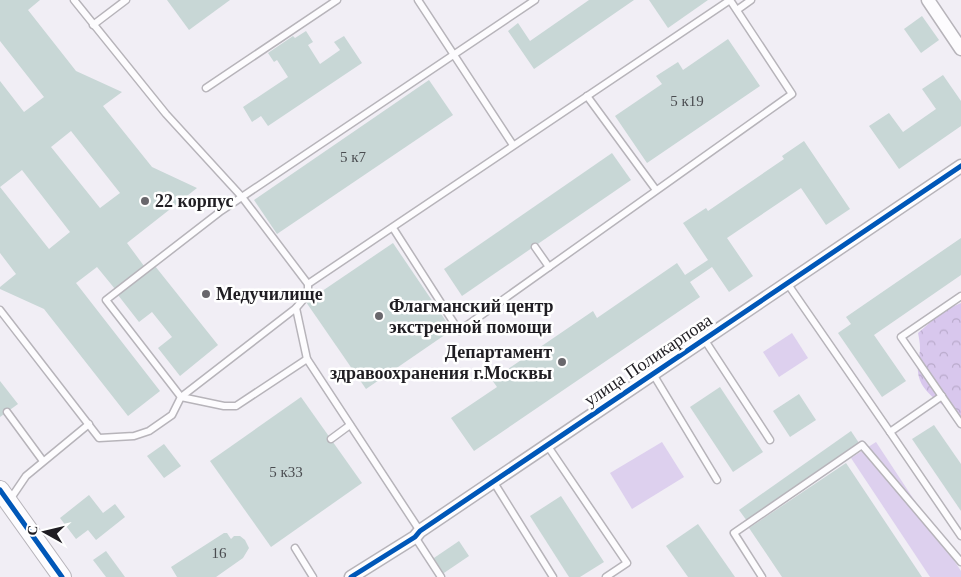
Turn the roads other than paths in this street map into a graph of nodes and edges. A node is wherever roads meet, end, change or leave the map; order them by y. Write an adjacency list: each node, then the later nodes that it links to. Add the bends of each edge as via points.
1 (74, 0): 9 (lane)
2 (126, 0): 9 (lane)
3 (337, 0): 12 (lane)
4 (418, 0): 11 (lane)
5 (535, 0): 11 (lane)
6 (751, 0): 8 (lane)
7 (928, 0): 10 (street)
8 (736, 10): 13 (lane, via 730,0); 16 (lane, via 792,94)
9 (93, 25): 17 (lane, via 166,114)
10 (961, 49)
11 (455, 55): 14 (lane); 17 (lane)
12 (206, 88)
13 (587, 96): 14 (lane); 16 (lane)
14 (513, 145): 18 (lane)
15 (961, 166): 22 (street, улица Поликарпова)
16 (656, 190): 20 (lane)
17 (242, 197): 21 (lane); 30 (lane, via 106,300)
18 (393, 228): 20 (lane, via 459,331); 21 (lane)
19 (535, 246): 20 (lane)
20 (549, 267)
21 (308, 284): 24 (lane, via 308,294)
22 (787, 284): 26 (street, улица Поликарпова); 35 (lane)
23 (961, 296): 29 (lane, via 901,337)
24 (296, 308): 27 (lane); 30 (lane)
25 (0, 310): 32 (lane)
26 (704, 339): 28 (street, улица Поликарпова); 37 (lane)
27 (307, 359): 30 (lane, via 236,406); 34 (lane)
28 (652, 374): 38 (street, улица Поликарпова); 40 (lane)
29 (942, 396): 33 (lane); 35 (lane)
30 (181, 397): 32 (lane, via 172,415 149,431 134,436 99,438)
31 (7, 412): 39 (lane)
32 (88, 424): 39 (lane)
33 (961, 424)
34 (350, 425): 36 (lane); 43 (lane)
35 (890, 432): 44 (lane)
36 (331, 439)
37 (770, 440)
38 (547, 445): 41 (street, улица Поликарпова); 52 (lane, via 627,564)
39 (43, 461): 42 (lane)
40 (717, 480)
41 (493, 481): 43 (street, улица Поликарпова); 51 (lane)
42 (4, 496): 47 (street)
43 (417, 534): 49 (street, улица Поликарпова); 50 (lane)
44 (961, 536)
45 (295, 548): 48 (lane)
46 (961, 562): 53 (lane, via 862,445 734,533)
47 (62, 577)
48 (313, 577)
49 (351, 577)
50 (441, 577)
51 (553, 577)
52 (606, 577)
53 (762, 577)

